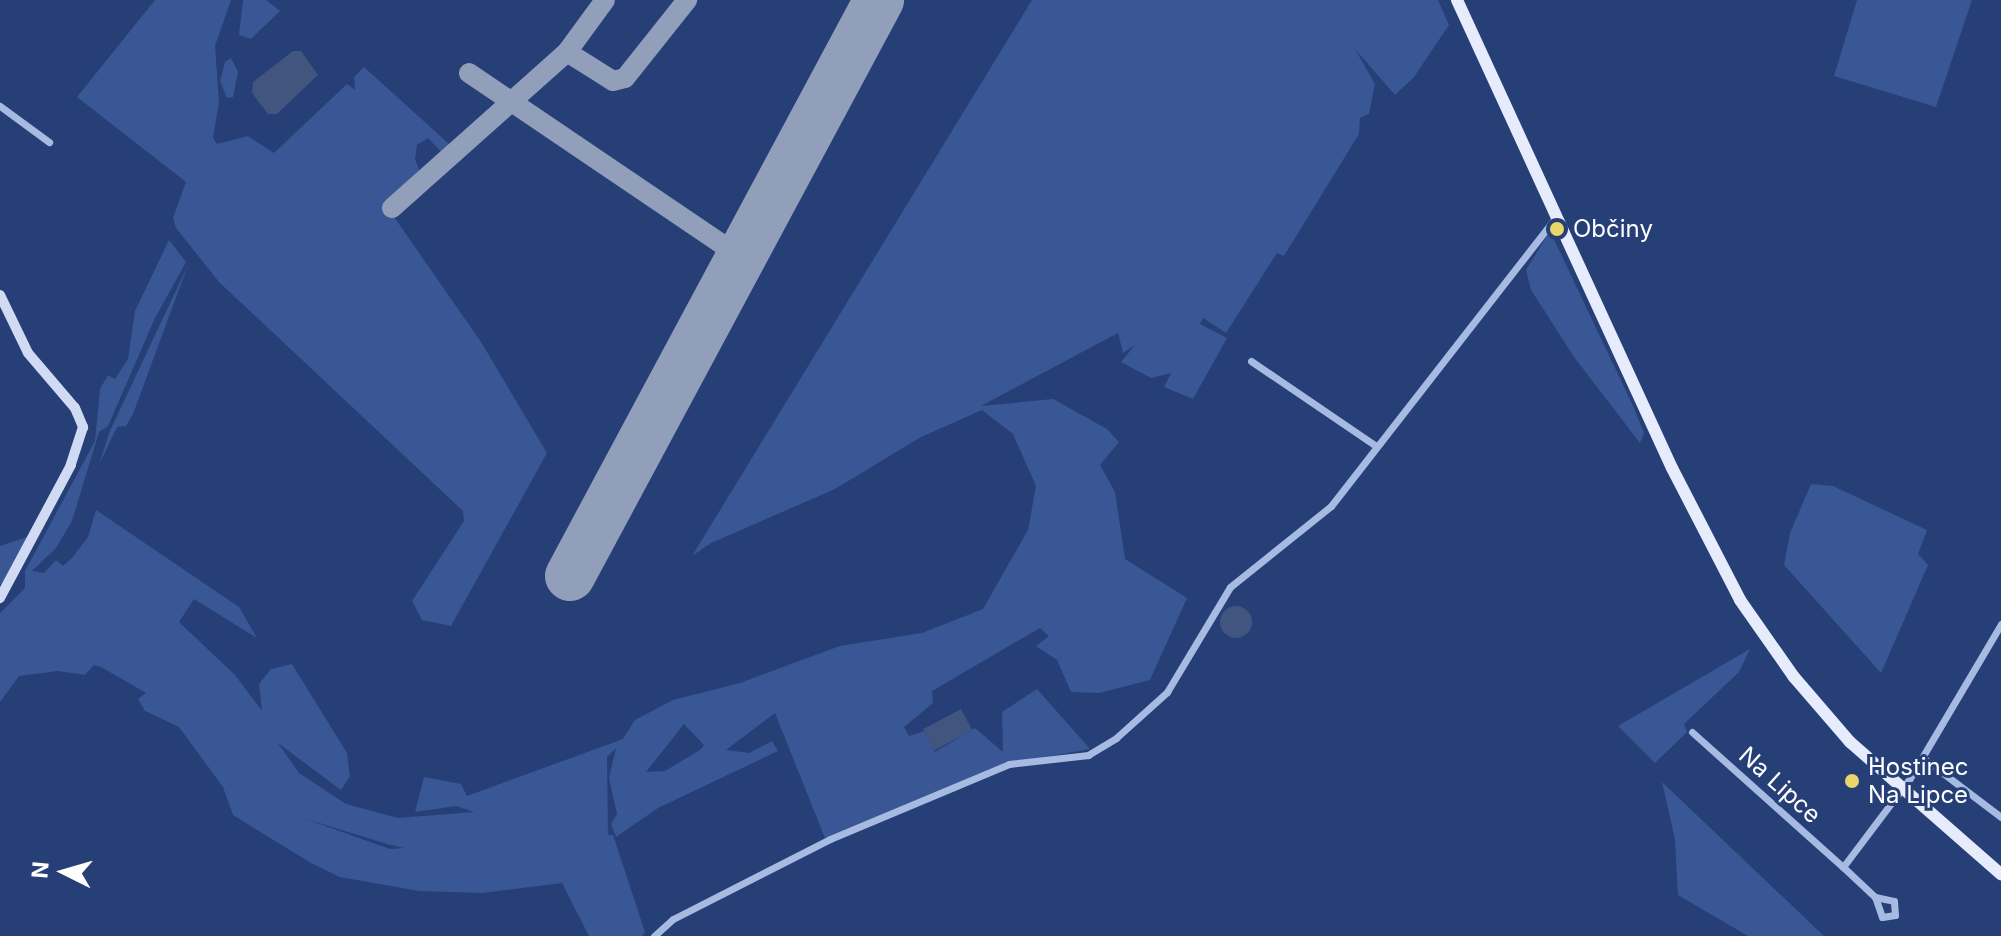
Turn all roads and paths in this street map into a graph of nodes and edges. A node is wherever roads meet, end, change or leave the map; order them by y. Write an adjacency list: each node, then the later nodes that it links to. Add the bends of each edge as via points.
1 (1457, 0): 4 (main road)
2 (0, 106): 3 (street)
3 (49, 142)
4 (1557, 216): 7 (street); 12 (main road, via 1731,585 1809,696)
5 (2, 300): 8 (street, via 28,353 75,408 83,427 71,465)
6 (1251, 361): 7 (street)
7 (1376, 446): 17 (street, via 1318,521 1230,587 1167,692 1101,749 986,772 793,855 673,919)
8 (0, 598)
9 (2001, 624): 11 (street)
10 (1692, 732): 14 (street, Na Lipce)
11 (1923, 758): 12 (street); 13 (street)
12 (1901, 791): 14 (street); 15 (main road)
13 (2001, 817)
14 (1843, 867): 16 (street, Na Lipce)
15 (2001, 874)
16 (1875, 897)
17 (654, 936)

